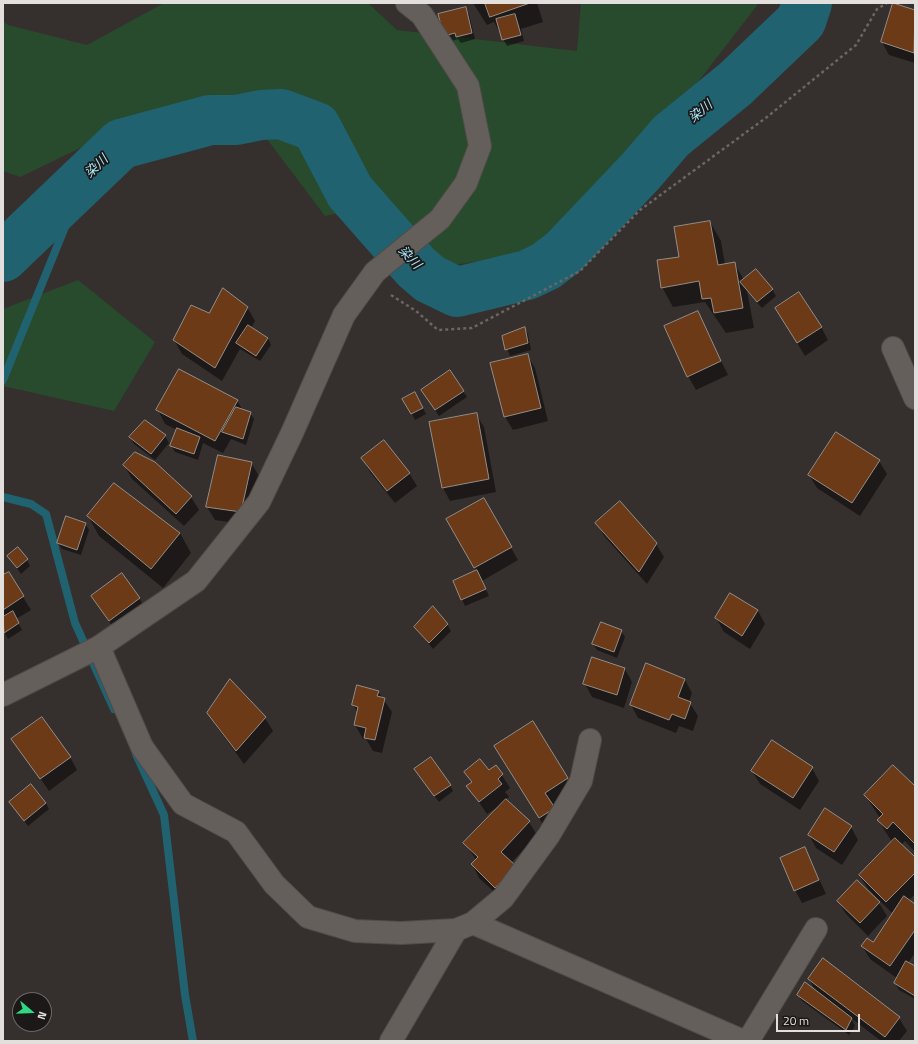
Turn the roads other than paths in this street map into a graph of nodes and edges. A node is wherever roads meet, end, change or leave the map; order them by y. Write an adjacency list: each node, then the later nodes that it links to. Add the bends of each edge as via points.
1 (407, 3): 4 (street, via 422,16 468,86 480,146 466,183 440,219 372,277 344,314 259,502 196,581)
2 (893, 348): 3 (street)
3 (915, 398)
4 (99, 647): 5 (street); 7 (street, via 142,747 183,804 236,832 274,884 308,917 355,931 401,933)
5 (3, 695)
6 (590, 740): 7 (street, via 581,781 549,835 503,898)
7 (464, 926): 9 (street); 10 (street)
8 (816, 929): 11 (street)
9 (391, 1041)
10 (742, 1041)
11 (748, 1041)

